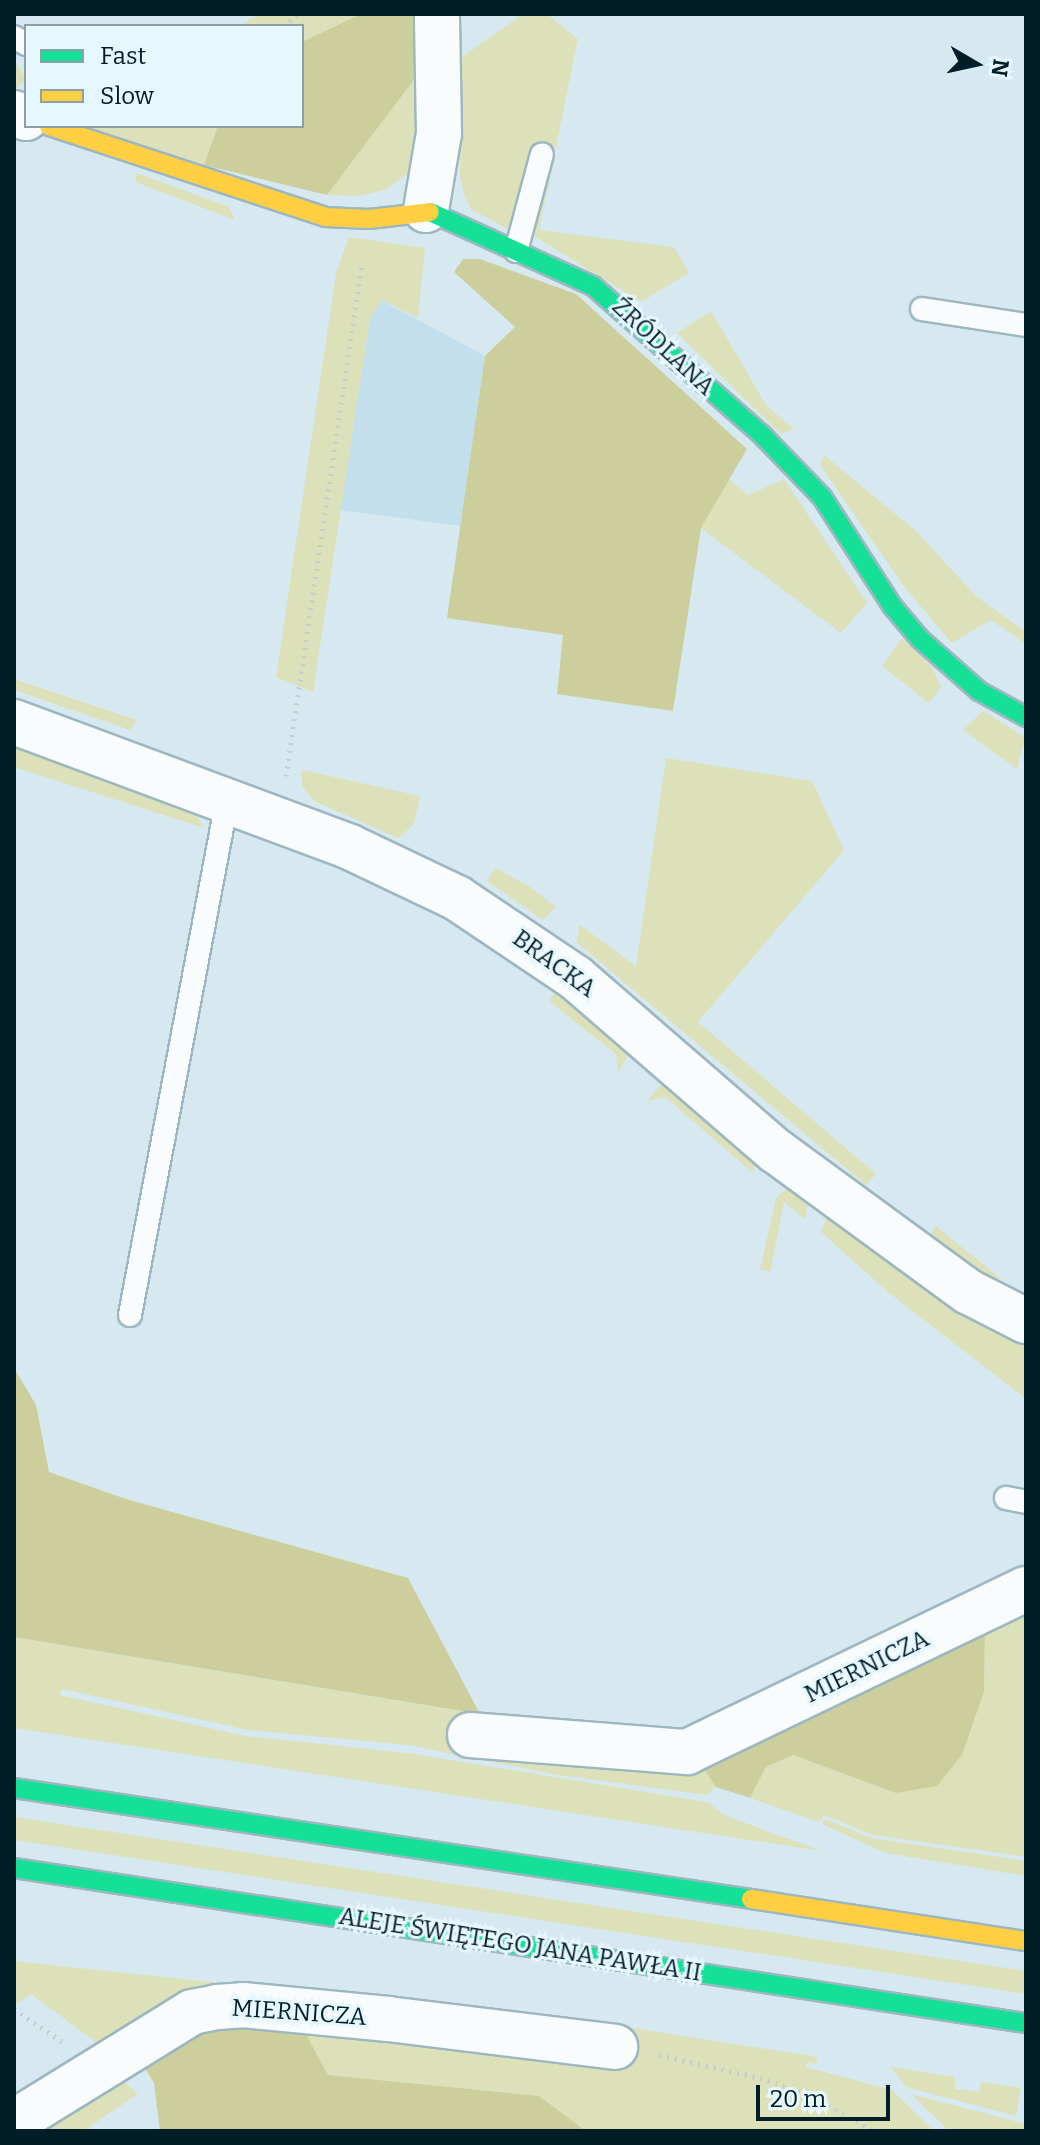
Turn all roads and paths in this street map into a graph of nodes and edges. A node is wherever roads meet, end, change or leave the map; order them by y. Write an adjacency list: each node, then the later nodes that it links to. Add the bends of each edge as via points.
1 (437, 14): 4 (street, via 439,133)
2 (66, 128): 5 (main road, via 286,207)
3 (542, 154): 6 (lane)
4 (426, 210): 5 (main road); 6 (main road, ŹRÓDLANA)
5 (369, 219): 12 (path)
6 (516, 251): 9 (main road, ŹRÓDLANA, via 617,302 822,497 893,607 920,639 979,691)
7 (922, 309): 8 (lane)
8 (1026, 325)
9 (1026, 717)
10 (14, 722): 11 (street, BRACKA)
11 (227, 801): 12 (street, BRACKA); 13 (lane)
12 (280, 820): 14 (street, BRACKA, via 411,874 512,932 576,978 776,1151 969,1292)
13 (130, 1315)
14 (1026, 1321)
15 (1026, 1589): 16 (street, MIERNICZA, via 687,1752)
16 (470, 1735)
17 (14, 1788): 19 (main road)
18 (14, 1868): 21 (main road, ALEJE ŚWIĘTEGO JANA PAWŁA II)
19 (1026, 1941)
20 (14, 2009): 23 (path)
21 (1026, 2023)
22 (615, 2047): 23 (street, MIERNICZA, via 243,2005 192,2012); 25 (path, via 760,2078 807,2094)
23 (101, 2065): 24 (street, MIERNICZA)
24 (14, 2122)
25 (873, 2131)

